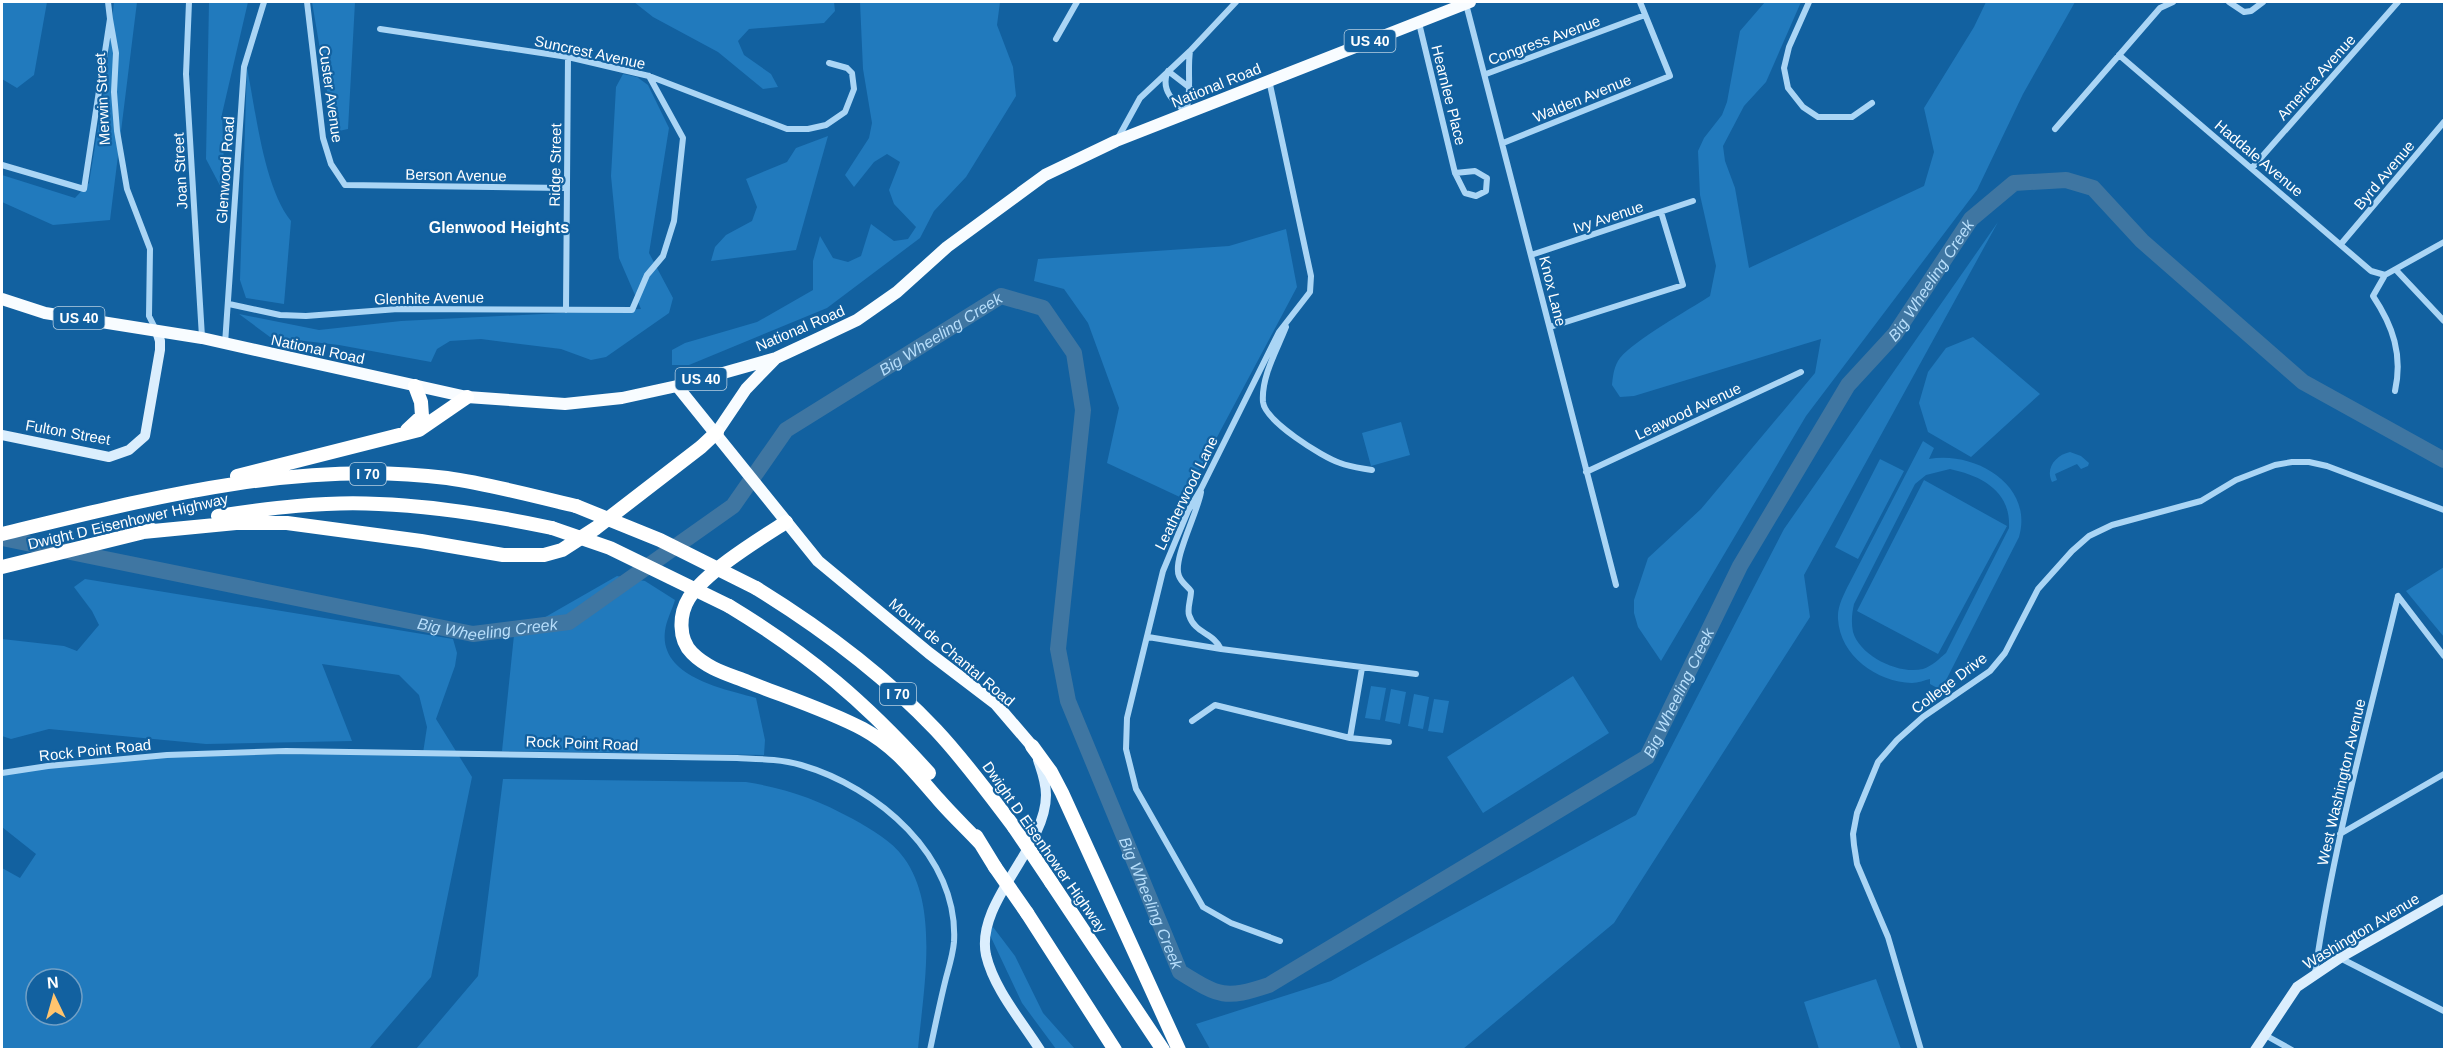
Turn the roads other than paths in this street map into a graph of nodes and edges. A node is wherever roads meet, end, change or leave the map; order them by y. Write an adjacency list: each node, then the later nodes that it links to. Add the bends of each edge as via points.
1 (108, 2): 15 (street, Merwin Street)
2 (189, 2): 53 (street, Joan Street, via 186,74)
3 (264, 2): 47 (street, Glenwood Road, via 244,67)
4 (307, 2): 37 (street, Custer Avenue, via 323,138 331,164)
5 (1077, 2): 18 (street)
6 (1236, 2): 19 (street)
7 (1468, 2): 16 (main road, National Road / US 40); 24 (street, Knox Lane)
8 (1640, 2): 14 (street)
9 (1809, 2): 28 (street, via 1789,47 1784,68 1788,88 1803,107 1818,117 1852,117)
10 (2173, 2): 20 (street, via 2160,8)
11 (2229, 2): 12 (street, via 2244,12)
12 (2263, 2)
13 (2398, 2): 35 (street, America Avenue)
14 (1645, 15): 24 (street, Congress Avenue); 33 (street, Walden Avenue, via 1670,76)
15 (110, 19): 34 (street, Merwin Street, via 84,189); 52 (street, Merwin Street, via 116,53 117,130 127,189 150,249 149,316)
16 (1419, 23): 26 (main road, National Road / US 40); 36 (street, Hearnlee Place)
17 (380, 29): 21 (street, Suncrest Avenue)
18 (1056, 39)
19 (1190, 51): 23 (street); 27 (street)
20 (2119, 55): 31 (street); 35 (street, Haddale Avenue)
21 (568, 57): 25 (street, Suncrest Avenue); 38 (street, Ridge Street)
22 (829, 63): 25 (street, Suncrest Avenue, via 852,73 854,89 845,112 826,125 808,129 787,129)
23 (1168, 71): 27 (street); 29 (street, via 1165,83 1170,97); 32 (street, via 1140,98)
24 (1486, 74): 33 (street, Knox Lane)
25 (649, 76): 48 (street, Glenhite Avenue, via 683,138 674,221 663,256 647,275 632,310)
26 (1269, 80): 29 (main road, National Road / US 40); 49 (street, Leatherwood Lane, via 1311,276 1310,292)
27 (1190, 88): 29 (street)
28 (1872, 103)
29 (1186, 112): 32 (main road, National Road / US 40)
30 (2445, 122): 42 (street, Byrd Avenue)
31 (2055, 129)
32 (1116, 141): 55 (main road, National Road / US 40, via 1039,179 857,320)
33 (1503, 143): 43 (street, Knox Lane)
34 (2, 165)
35 (2252, 168): 42 (street, Haddale Avenue)
36 (1455, 172): 36 (street, Hearnlee Place, via 1465,193 1476,196 1486,191 1487,178 1474,171)
37 (345, 185): 38 (street, Berson Avenue)
38 (566, 188): 48 (street, Ridge Street)
39 (1693, 201): 40 (street, Ivy Avenue)
40 (1661, 212): 43 (street, Ivy Avenue); 51 (street, via 1683,285)
41 (2445, 242): 44 (street)
42 (2341, 244): 45 (street, Haddale Avenue, via 2371,271)
43 (1531, 255): 51 (street, Knox Lane)
44 (2396, 270): 45 (street); 50 (street)
45 (2385, 275): 59 (street, via 2373,296 2389,323 2398,355)
46 (2, 299): 52 (main road, National Road / US 40, via 45,313)
47 (229, 304): 48 (street, Glenhite Avenue, via 280,315 398,309); 54 (street, Glenwood Road)
48 (566, 309)
49 (1289, 319): 65 (street, via 1263,387 1263,405 1271,418 1328,458); 67 (street, Leatherwood Lane)
50 (2445, 321)
51 (1550, 327): 66 (street, Knox Lane)
52 (157, 331): 53 (main road, National Road / US 40); 64 (street, Merwin Street, via 160,350 145,436)
53 (202, 338): 54 (main road, National Road / US 40)
54 (225, 344): 57 (main road, National Road / US 40)
55 (776, 358): 58 (main road, National Road / US 40); 63 (main road, via 746,389)
56 (1801, 372): 66 (street, Leawood Avenue)
57 (415, 386): 60 (main road, National Road / US 40); 62 (highway, via 422,416)
58 (677, 386): 60 (main road, National Road / US 40, via 622,398 565,404); 63 (main road, Mount de Chantal Road)
59 (2395, 391)
60 (467, 397): 62 (highway, via 419,430)
61 (2, 435): 64 (street, Fulton Street, via 109,457)
62 (400, 435): 68 (highway)
63 (721, 438): 70 (highway, via 701,447 596,528 562,550 544,555 503,555 287,523); 71 (main road, Mount de Chantal Road)
64 (129, 450)
65 (1372, 470)
66 (1586, 472): 74 (street, Knox Lane)
67 (1201, 489): 75 (street, Leatherwood Lane, via 1162,571); 76 (street, via 1178,571 1191,591 1189,616 1199,629 1217,639)
68 (159, 497): 72 (highway, Dwight D Eisenhower Highway / I 70); 97 (highway, Dwight D Eisenhower Highway / I 70, bridge, via 317,474 448,478 576,506 660,540 756,588 801,616 858,660 936,730 971,769)
69 (2445, 510): 99 (street, College Drive, via 2327,466 2292,462 2236,480 2201,501 2112,525 2089,536 2038,589 2005,653 1990,671 1923,717 1878,762 1857,813 1853,834 1857,864 1888,937)
70 (198, 522): 73 (highway, Dwight D Eisenhower Highway); 87 (highway, Dwight D Eisenhower Highway / I 70, bridge, via 256,511 378,504 496,516 552,528 610,548 729,606 817,666 876,716 931,775)
71 (786, 522): 83 (main road, Mount de Chantal Road, via 818,561 996,704); 87 (highway, via 709,577 690,597 681,622 690,651 716,670 863,729 918,773)
72 (2, 534)
73 (2, 567)
74 (1616, 585)
75 (1148, 636): 76 (street); 89 (street, Leatherwood Lane, via 1127,718 1126,749 1136,789 1203,907)
76 (1221, 649): 78 (street)
77 (2445, 656): 86 (street, West Washington Avenue, via 2398,596)
78 (1362, 668): 79 (street); 81 (street)
79 (1416, 674)
80 (1192, 721): 81 (street, via 1215,705)
81 (1350, 738): 82 (street)
82 (1389, 742)
83 (1032, 746): 95 (street, Mount de Chantal Road, via 1045,779 1047,797 1040,824 988,921 985,940 993,977); 98 (highway, via 1062,793)
84 (2, 773): 94 (street, Rock Point Road, via 167,755 286,751 737,758 800,765 859,791 893,815 936,866 949,895 954,943)
85 (2445, 774): 86 (street)
86 (2340, 834): 91 (street, West Washington Avenue)
87 (980, 843): 96 (highway, Dwight D Eisenhower Highway / I 70, bridge)
88 (2445, 899): 90 (street, Washington Avenue)
89 (1280, 941)
90 (2340, 958): 91 (street, Washington Avenue); 92 (street)
91 (2315, 975): 93 (street, Washington Avenue, via 2297,987)
92 (2445, 1011)
93 (2264, 1034): 100 (street, Washington Avenue); 101 (street)
94 (930, 1050)
95 (1040, 1050)
96 (1115, 1050)
97 (1163, 1050)
98 (1179, 1050)
99 (1921, 1050)
100 (2255, 1050)
101 (2292, 1050)

